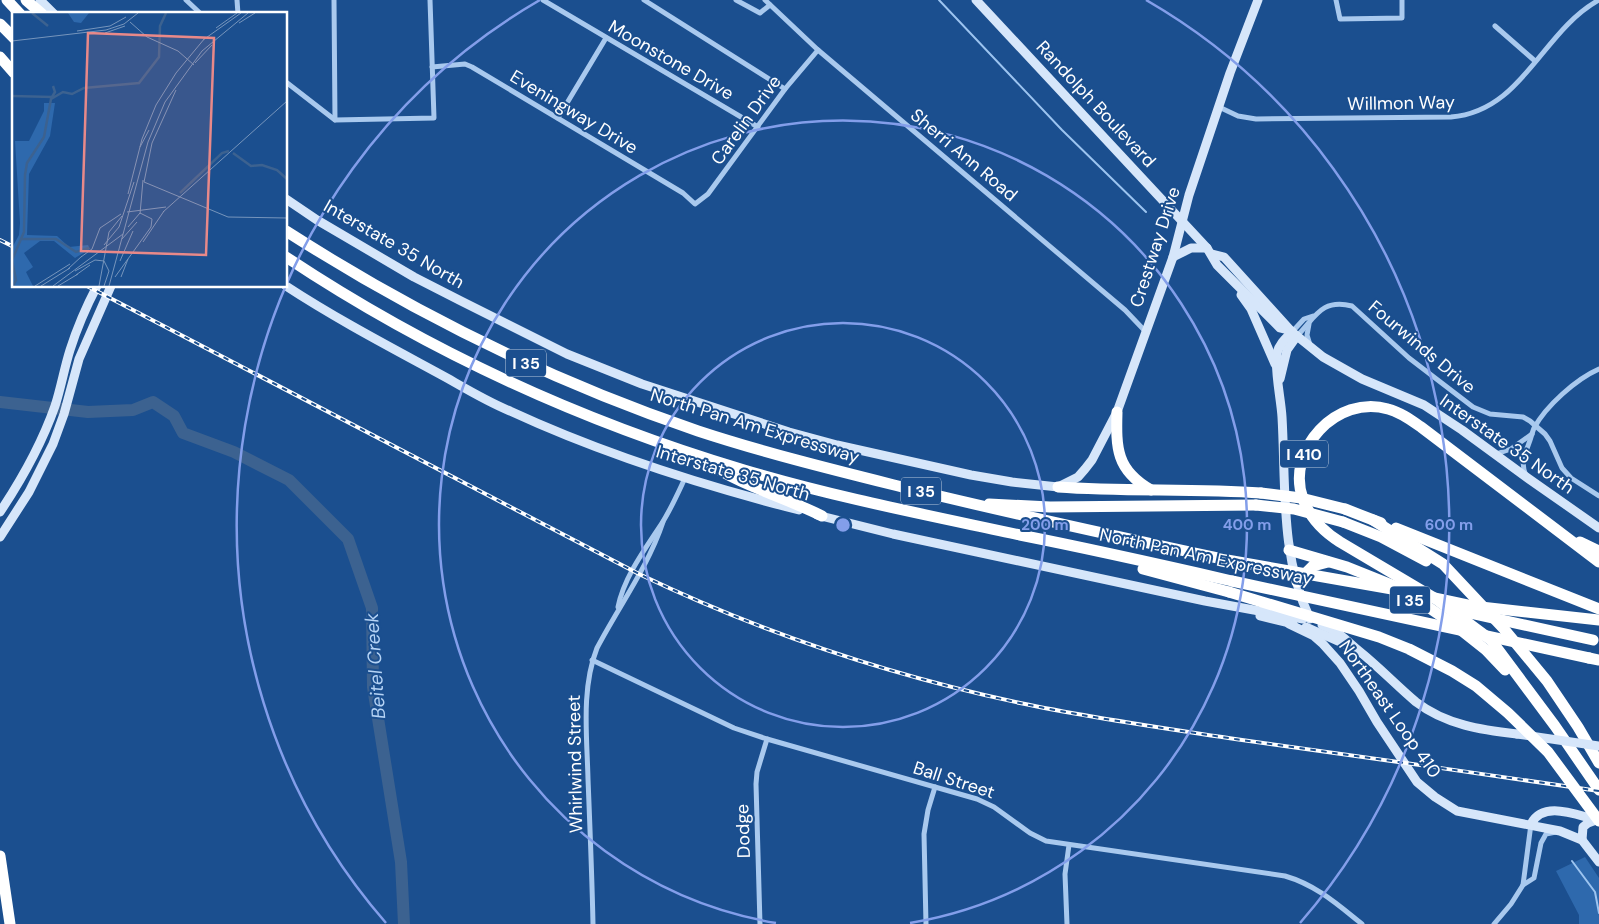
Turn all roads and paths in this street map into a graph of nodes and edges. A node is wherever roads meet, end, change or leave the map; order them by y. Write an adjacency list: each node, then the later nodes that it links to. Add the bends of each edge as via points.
1 (7, 0): 17 (highway)
2 (26, 0): 18 (highway)
3 (40, 0): 19 (main road)
4 (186, 0): 20 (street)
5 (334, 0): 36 (street)
6 (430, 0): 29 (street)
7 (544, 0): 24 (street, Moonstone Drive)
8 (644, 0): 33 (street)
9 (736, 0): 16 (street, via 760,13)
10 (765, 0): 16 (street, Sherri Ann Road)
11 (976, 0): 40 (main road, Randolph Boulevard)
12 (1258, 0): 34 (main road, Crestway Drive)
13 (1336, 0): 14 (street, via 1340,19 1402,18)
14 (1402, 0)
15 (1599, 0): 27 (street, Willmon Way, via 1575,16)
16 (770, 5): 25 (street, Sherri Ann Road)
17 (18, 12)
18 (40, 12)
19 (52, 12)
20 (199, 12)
21 (0, 24): 23 (highway)
22 (1495, 26): 27 (street)
23 (12, 36)
24 (606, 38): 35 (street); 37 (street, Moonstone Drive)
25 (818, 50): 33 (street, Carelin Drive); 51 (street, Sherri Ann Road, via 1126,310)
26 (0, 58): 30 (highway)
27 (1535, 61): 34 (street, Willmon Way, via 1500,100 1477,113 1460,117 1256,119 1238,116)
28 (0, 62): 31 (main road)
29 (432, 67): 35 (street, Eveningway Drive, via 465,64); 36 (street, via 434,118)
30 (12, 71)
31 (12, 71)
32 (288, 84): 36 (street)
33 (784, 89): 37 (street, Carelin Drive)
34 (1219, 107): 40 (main road, Crestway Drive)
35 (558, 118): 39 (street, Eveningway Drive, via 683,193)
36 (335, 120)
37 (758, 127): 39 (street, Carelin Drive, via 708,194)
38 (288, 200): 64 (main road, Interstate 35 North, via 421,281 533,339 634,381 837,445 964,474)
39 (695, 204)
40 (1182, 221): 42 (main road, Randolph Boulevard); 43 (main road, Crestway Drive)
41 (288, 232): 67 (highway, North Pan Am Expressway / I 35, via 389,294 486,346 621,403 783,457)
42 (1210, 251): 43 (main road, via 1190,248); 45 (main road, Randolph Boulevard); 52 (main road, Randolph Boulevard, via 1224,256)
43 (1173, 257): 51 (main road, Crestway Drive)
44 (288, 258): 60 (highway, North Pan Am Expressway / I 35, via 400,325 499,376 566,406)
45 (1226, 274): 52 (main road, Randolph Boulevard, via 1280,328); 54 (main road, via 1251,309)
46 (288, 287): 62 (main road, Interstate 35 North, via 381,343 508,411)
47 (96, 288): 68 (main road, via 70,351 55,406 19,482)
48 (110, 288): 73 (main road, via 79,360 53,444 29,492)
49 (1313, 316): 50 (street); 52 (street, Fourwinds Drive, via 1304,318); 58 (street, Fourwinds Drive, via 1325,306 1342,303 1352,306 1409,358 1473,407 1490,414 1523,417)
50 (1309, 323): 52 (street); 53 (street, via 1307,335)
51 (1145, 331): 57 (main road, Crestway Drive)
52 (1297, 333): 53 (main road, Interstate 35 North); 54 (main road, via 1280,345); 56 (main road, via 1287,350)
53 (1311, 348): 61 (main road, Interstate 35 North, via 1338,367 1424,405)
54 (1275, 364): 56 (main road)
55 (1599, 369): 58 (street, via 1566,390)
56 (1279, 382): 74 (main road)
57 (1117, 412): 64 (main road, Crestway Drive, via 1086,469 1078,477); 65 (highway, via 1117,442 1124,468)
58 (1535, 426): 59 (street); 66 (street, Fourwinds Drive, via 1550,441 1562,468 1571,478)
59 (1532, 434): 61 (street, via 1511,449); 63 (street, via 1523,458)
60 (694, 454): 69 (highway, via 724,474); 80 (highway, North Pan Am Expressway / I 35, via 859,501 1023,535)
61 (1495, 454): 63 (main road, Interstate 35 North)
62 (685, 478): 69 (main road, Interstate 35 North); 90 (street, Whirlwind Street, via 656,541)
63 (1527, 478): 72 (main road, Interstate 35 North)
64 (1058, 486): 65 (highway)
65 (1152, 490): 70 (highway, bridge, via 1228,490 1301,498)
66 (1599, 496)
67 (973, 504): 76 (highway, North Pan Am Expressway / I 35); 81 (highway, bridge, via 1059,507 1256,505 1294,509 1343,522 1400,546 1448,575)
68 (0, 512)
69 (822, 516): 82 (main road, Interstate 35 North)
70 (1373, 520): 81 (highway, via 1443,564); 83 (highway)
71 (1553, 528): 75 (highway); 78 (highway, I 410); 91 (highway, I 410, via 1421,427 1386,408 1351,409 1335,417 1309,443 1302,461 1303,499 1327,534 1436,599 1491,640)
72 (1599, 528)
73 (0, 537)
74 (1289, 550): 77 (highway); 79 (main road)
75 (1599, 552)
76 (1227, 560): 85 (highway, bridge, via 1472,606); 87 (highway, North Pan Am Expressway / I 35, bridge)
77 (1329, 562): 79 (highway, via 1313,566); 91 (highway, via 1402,589 1486,650)
78 (1599, 562)
79 (1297, 582): 84 (main road)
80 (1231, 586): 89 (highway, North Pan Am Expressway / I 35, bridge); 97 (highway, bridge, via 1409,649 1476,686 1548,752)
81 (1472, 595): 94 (highway, via 1547,681)
82 (1205, 602): 84 (main road, Interstate 35 North); 86 (main road, Interstate 35 North)
83 (1599, 609)
84 (1311, 620): 88 (main road, Interstate 35 North, via 1337,632)
85 (1599, 620)
86 (1288, 624): 88 (main road, Interstate 35 North, via 1301,625); 98 (main road, Northeast Loop 410, via 1314,636 1340,663 1417,782 1435,797 1458,811)
87 (1596, 641)
88 (1358, 650): 93 (main road, Interstate 35 North, bridge, via 1417,702 1451,722 1481,730)
89 (1594, 659)
90 (592, 660): 92 (street, Ball Street, via 734,728); 106 (street, Whirlwind Street, via 586,720)
91 (1540, 706): 96 (highway, I 410)
92 (767, 739): 95 (street, Ball Street); 107 (street, Dodge, via 756,784)
93 (1599, 746)
94 (1599, 763)
95 (935, 787): 101 (street, Ball Street, via 977,799 1039,838); 108 (street, via 924,834)
96 (1599, 791)
97 (1598, 820): 98 (main road, via 1552,810 1541,812); 100 (main road, via 1583,827)
98 (1531, 824): 99 (main road, Northeast Loop 410); 104 (street)
99 (1560, 831): 100 (main road, Northeast Loop 410); 104 (street, via 1546,834 1534,878)
100 (1582, 840): 103 (main road)
101 (1069, 845): 109 (street, via 1065,874); 110 (street, Ball Street, via 1285,876 1320,891)
102 (0, 856): 105 (highway)
103 (1599, 862)
104 (1523, 885): 111 (street)
105 (10, 924)
106 (593, 924)
107 (760, 924)
108 (926, 924)
109 (1067, 924)
110 (1362, 924)
111 (1494, 924)

